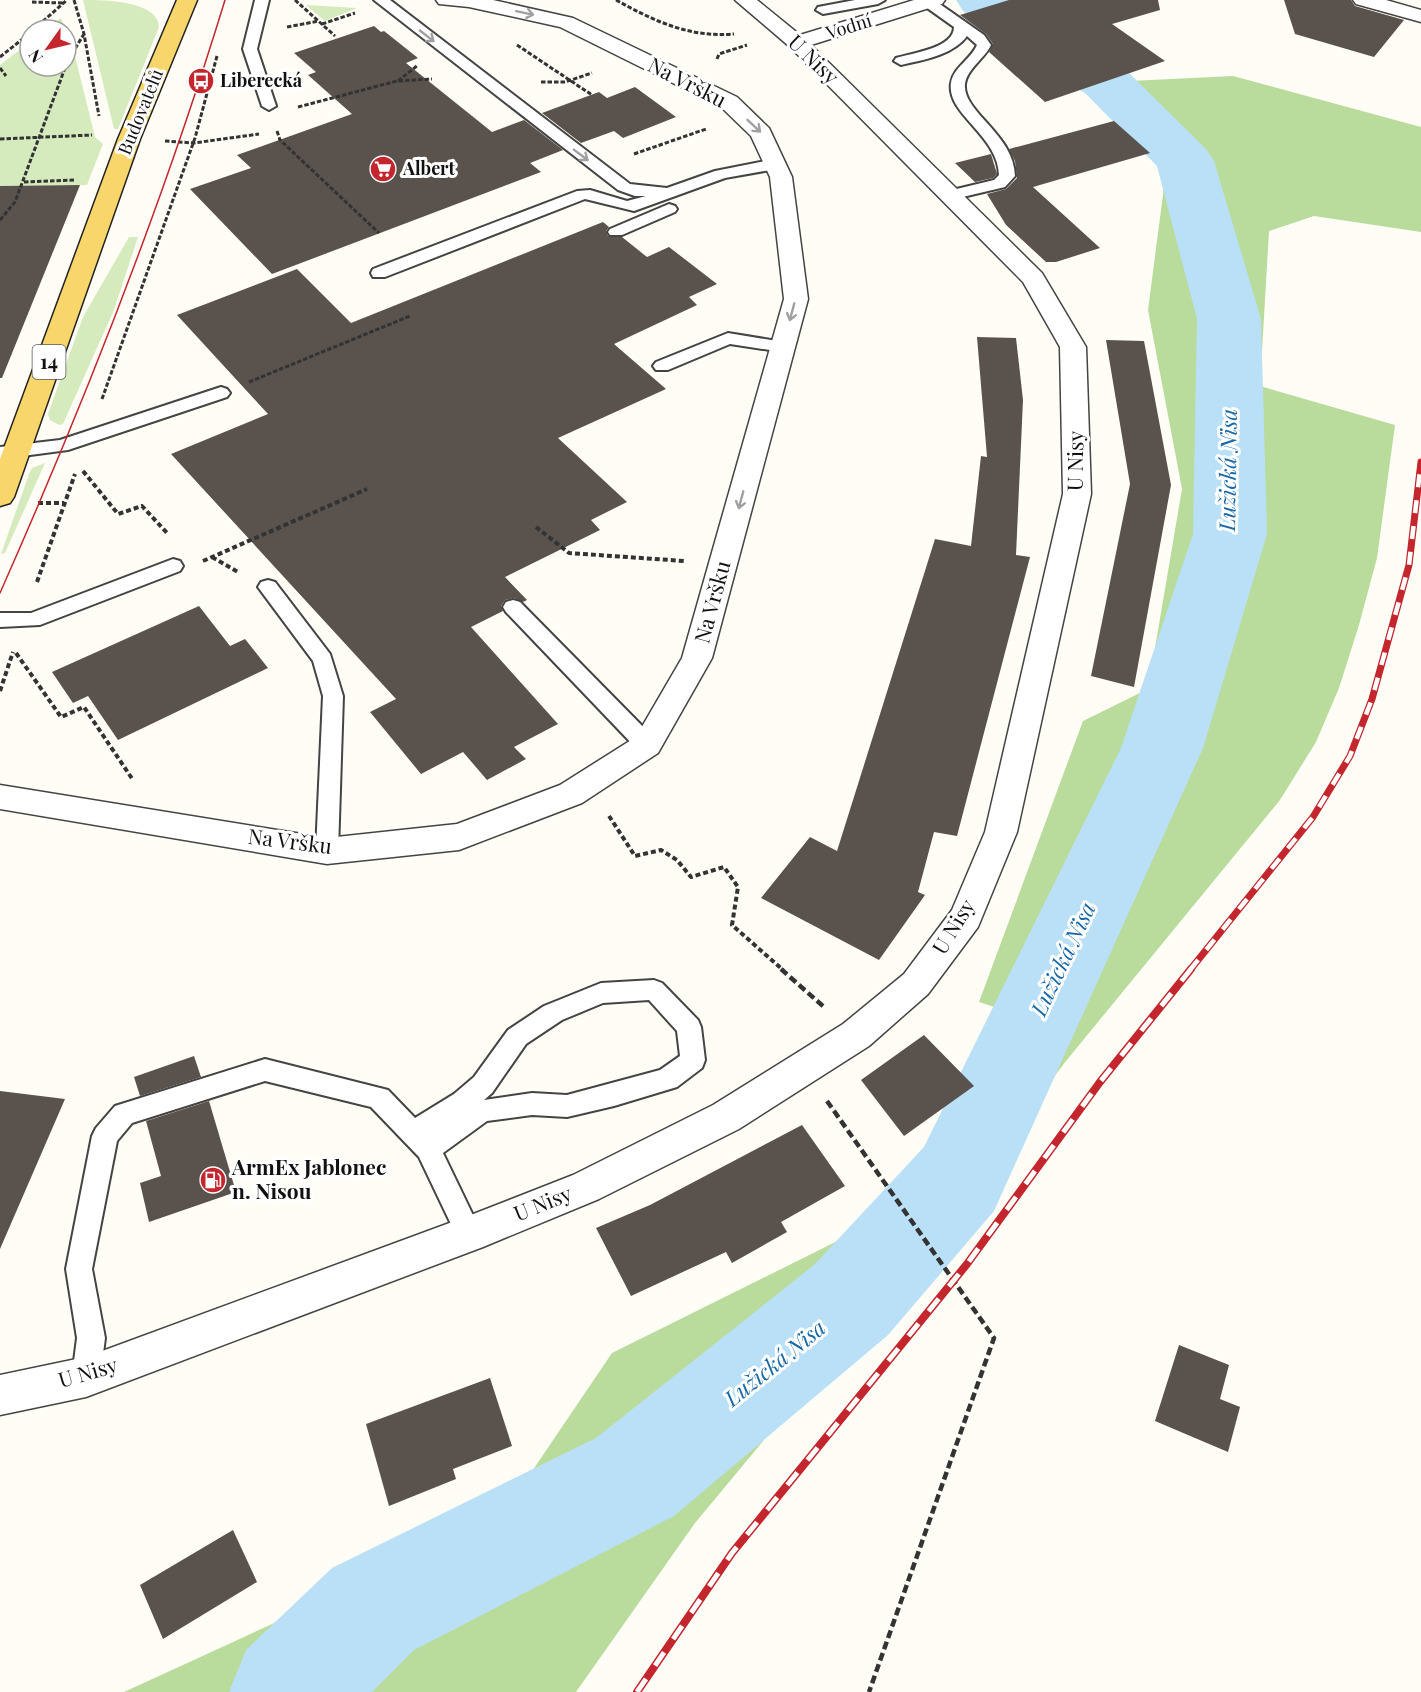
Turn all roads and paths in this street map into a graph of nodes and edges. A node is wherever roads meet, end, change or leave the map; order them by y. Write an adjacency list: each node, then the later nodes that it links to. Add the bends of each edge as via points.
1 (67, 0): 14 (path)
2 (75, 0): 21 (path)
3 (187, 0): 46 (main road, Budovatelů / 14)
4 (262, 0): 37 (lane, via 250,49)
5 (295, 0): 22 (path)
6 (381, 0): 52 (lane, one-way to 52, via 624,187 648,193)
7 (446, 0): 49 (street, Na Vršku, one-way to 49, via 469,1 566,22 729,102 762,133)
8 (615, 0): 20 (path, via 668,26 706,34)
9 (745, 0): 24 (street, U Nisy)
10 (878, 0): 16 (lane)
11 (1363, 0): 17 (street)
12 (931, 1): 15 (street, Vodní); 19 (lane)
13 (32, 2): 14 (path)
14 (63, 3): 18 (path)
15 (899, 4): 24 (street, Vodní)
16 (823, 10)
17 (1421, 16)
18 (46, 18)
19 (961, 26): 28 (lane, via 955,42); 53 (lane, via 984,45 957,86 962,101 1001,149 1009,165 1007,176 999,184)
20 (737, 33)
21 (84, 34): 39 (path); 43 (path, via 68,60)
22 (335, 36)
23 (18, 43): 26 (path)
24 (797, 43): 53 (street, U Nisy)
25 (748, 44): 27 (path, via 719,54)
26 (0, 57)
27 (715, 61)
28 (901, 61)
29 (423, 62): 35 (path)
30 (214, 64): 44 (path)
31 (0, 68): 33 (path)
32 (592, 72): 36 (path, via 565,82)
33 (6, 76)
34 (438, 78): 35 (path)
35 (398, 81): 38 (path)
36 (533, 82)
37 (269, 106)
38 (297, 107)
39 (100, 124)
40 (707, 128): 48 (path)
41 (277, 131): 46 (path, via 194,143)
42 (102, 135): 43 (path)
43 (40, 138): 45 (path); 51 (path)
44 (195, 138)
45 (0, 139)
46 (129, 139): 62 (main road, Budovatelů / 14, via 99,227)
47 (280, 140): 56 (path)
48 (642, 152)
49 (776, 164): 52 (lane, via 721,174); 55 (lane); 59 (street, Na Vršku, one-way to 59, via 782,177 796,299)
50 (83, 180): 51 (path)
51 (24, 182): 54 (path, via 15,202)
52 (678, 190): 57 (lane, via 634,206 583,194)
53 (950, 195): 79 (street, U Nisy, via 1033,278 1073,347 1077,494 1001,832 966,916 916,984)
54 (0, 220)
55 (616, 232)
56 (379, 233)
57 (379, 273)
58 (410, 316): 61 (path)
59 (783, 347): 60 (lane, via 728,338); 68 (street, Na Vršku, one-way to 68)
60 (662, 366)
61 (221, 393): 62 (lane, via 62,446)
62 (8, 452): 65 (main road, 14)
63 (78, 466): 67 (path, via 118,514 142,506)
64 (367, 489): 67 (path)
65 (0, 497)
66 (536, 527): 68 (path, via 569,554)
67 (194, 564): 69 (path)
68 (723, 564): 74 (street, Na Vršku, via 697,658)
69 (173, 566): 72 (lane, via 33,620)
70 (268, 587): 78 (lane, via 323,659 333,696)
71 (513, 607): 74 (lane)
72 (0, 620)
73 (14, 650): 77 (path, via 61,717 84,707)
74 (647, 745): 75 (street, Na Vršku)
75 (588, 783): 78 (street, Na Vršku, via 570,794 459,837); 79 (path, via 635,856 661,850 677,860 691,877 724,867 738,887 732,926)
76 (0, 797): 77 (street, Na Vršku)
77 (164, 824): 78 (street, Na Vršku)
78 (327, 850)
79 (856, 1035): 80 (street, U Nisy)
80 (803, 1068): 82 (street, U Nisy, via 726,1117 586,1187); 85 (path, via 994,1338)
81 (420, 1141): 81 (lane, via 482,1111 532,1104 567,1106 668,1079 693,1060 689,1027 654,990 601,993 553,1013 517,1037 483,1085); 82 (lane); 83 (lane, via 379,1098 265,1070 124,1114 105,1136 79,1269 91,1338)
82 (469, 1234): 83 (street, U Nisy)
83 (86, 1377): 84 (street, U Nisy)
84 (0, 1395)
85 (869, 1692)

